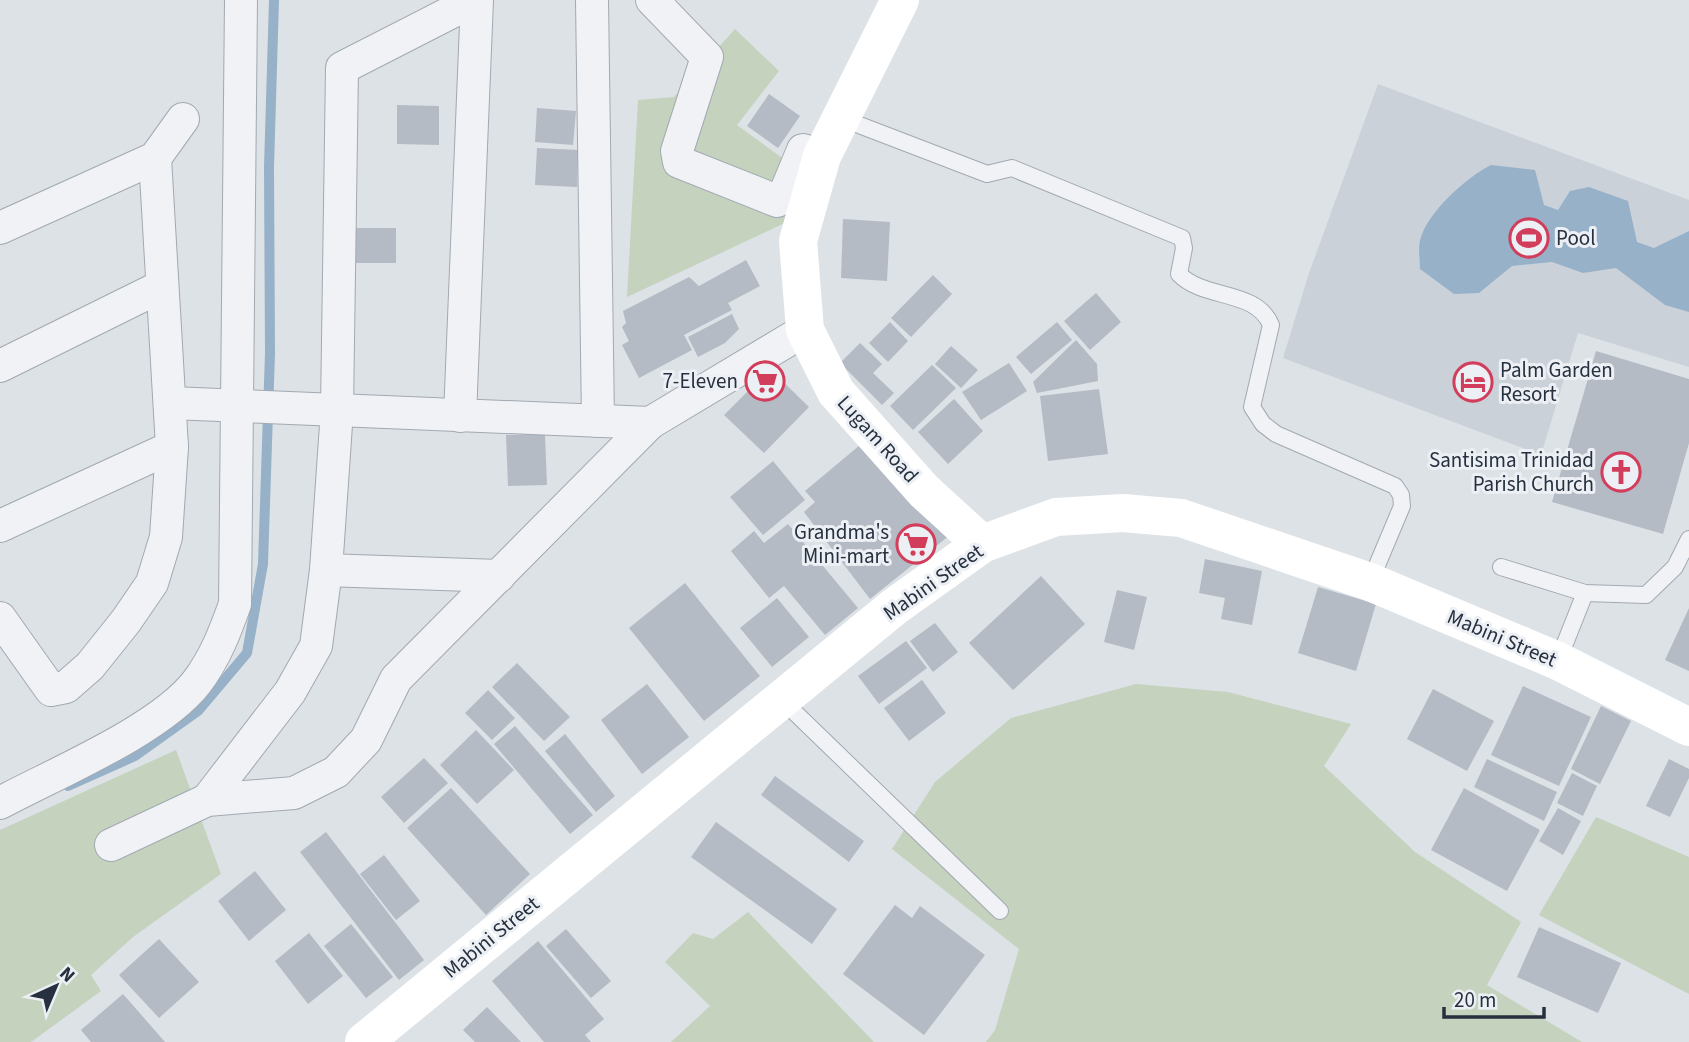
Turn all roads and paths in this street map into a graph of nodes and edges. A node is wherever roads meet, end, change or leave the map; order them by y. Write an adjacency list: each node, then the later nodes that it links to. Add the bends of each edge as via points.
1 (241, 0): 15 (street)
2 (476, 0): 16 (street, via 342,68); 17 (street)
3 (592, 0): 18 (street)
4 (652, 0): 8 (street, via 707,57 677,151 679,162 777,201 783,198 803,150)
5 (900, 0): 6 (main road, Lugam Road)
6 (841, 118): 8 (main road, Lugam Road); 27 (lane, via 987,174 1012,168 1182,238 1180,274 1189,284 1266,312 1271,324 1252,407 1263,424 1276,434 1395,486 1401,495 1402,506)
7 (183, 119): 9 (street)
8 (822, 156): 12 (main road, Lugam Road, via 798,242)
9 (155, 158): 10 (street); 11 (street)
10 (0, 228)
11 (162, 286): 13 (street); 14 (street)
12 (805, 330): 19 (street); 23 (main road, Lugam Road, via 836,393 924,491)
13 (0, 366)
14 (171, 403): 15 (street); 20 (street)
15 (255, 408): 16 (street); 34 (street, via 234,604 222,642 196,682 163,716)
16 (337, 410): 17 (street); 25 (street)
17 (460, 416): 18 (street)
18 (598, 421): 19 (street)
19 (650, 423): 26 (street)
20 (172, 447): 21 (street); 29 (street, via 166,537 152,583 90,666 66,687 51,690)
21 (0, 526)
22 (1689, 539): 28 (lane, via 1675,567 1646,595)
23 (982, 544): 27 (main road, Mabini Street, via 1056,517 1123,513 1181,518); 31 (main road, Mabini Street, via 894,607)
24 (1501, 567): 28 (lane)
25 (327, 570): 26 (street); 33 (street, via 316,646 290,692)
26 (499, 576): 33 (street, via 396,679 366,740 336,772 294,793)
27 (1370, 582): 30 (main road, Mabini Street)
28 (1585, 593): 30 (lane)
29 (0, 618)
30 (1558, 661): 32 (main road, Mabini Street)
31 (782, 700): 36 (lane); 37 (main road, Mabini Street)
32 (1689, 727)
33 (206, 800): 35 (street)
34 (0, 803)
35 (111, 845)
36 (1000, 911)
37 (363, 1042)

